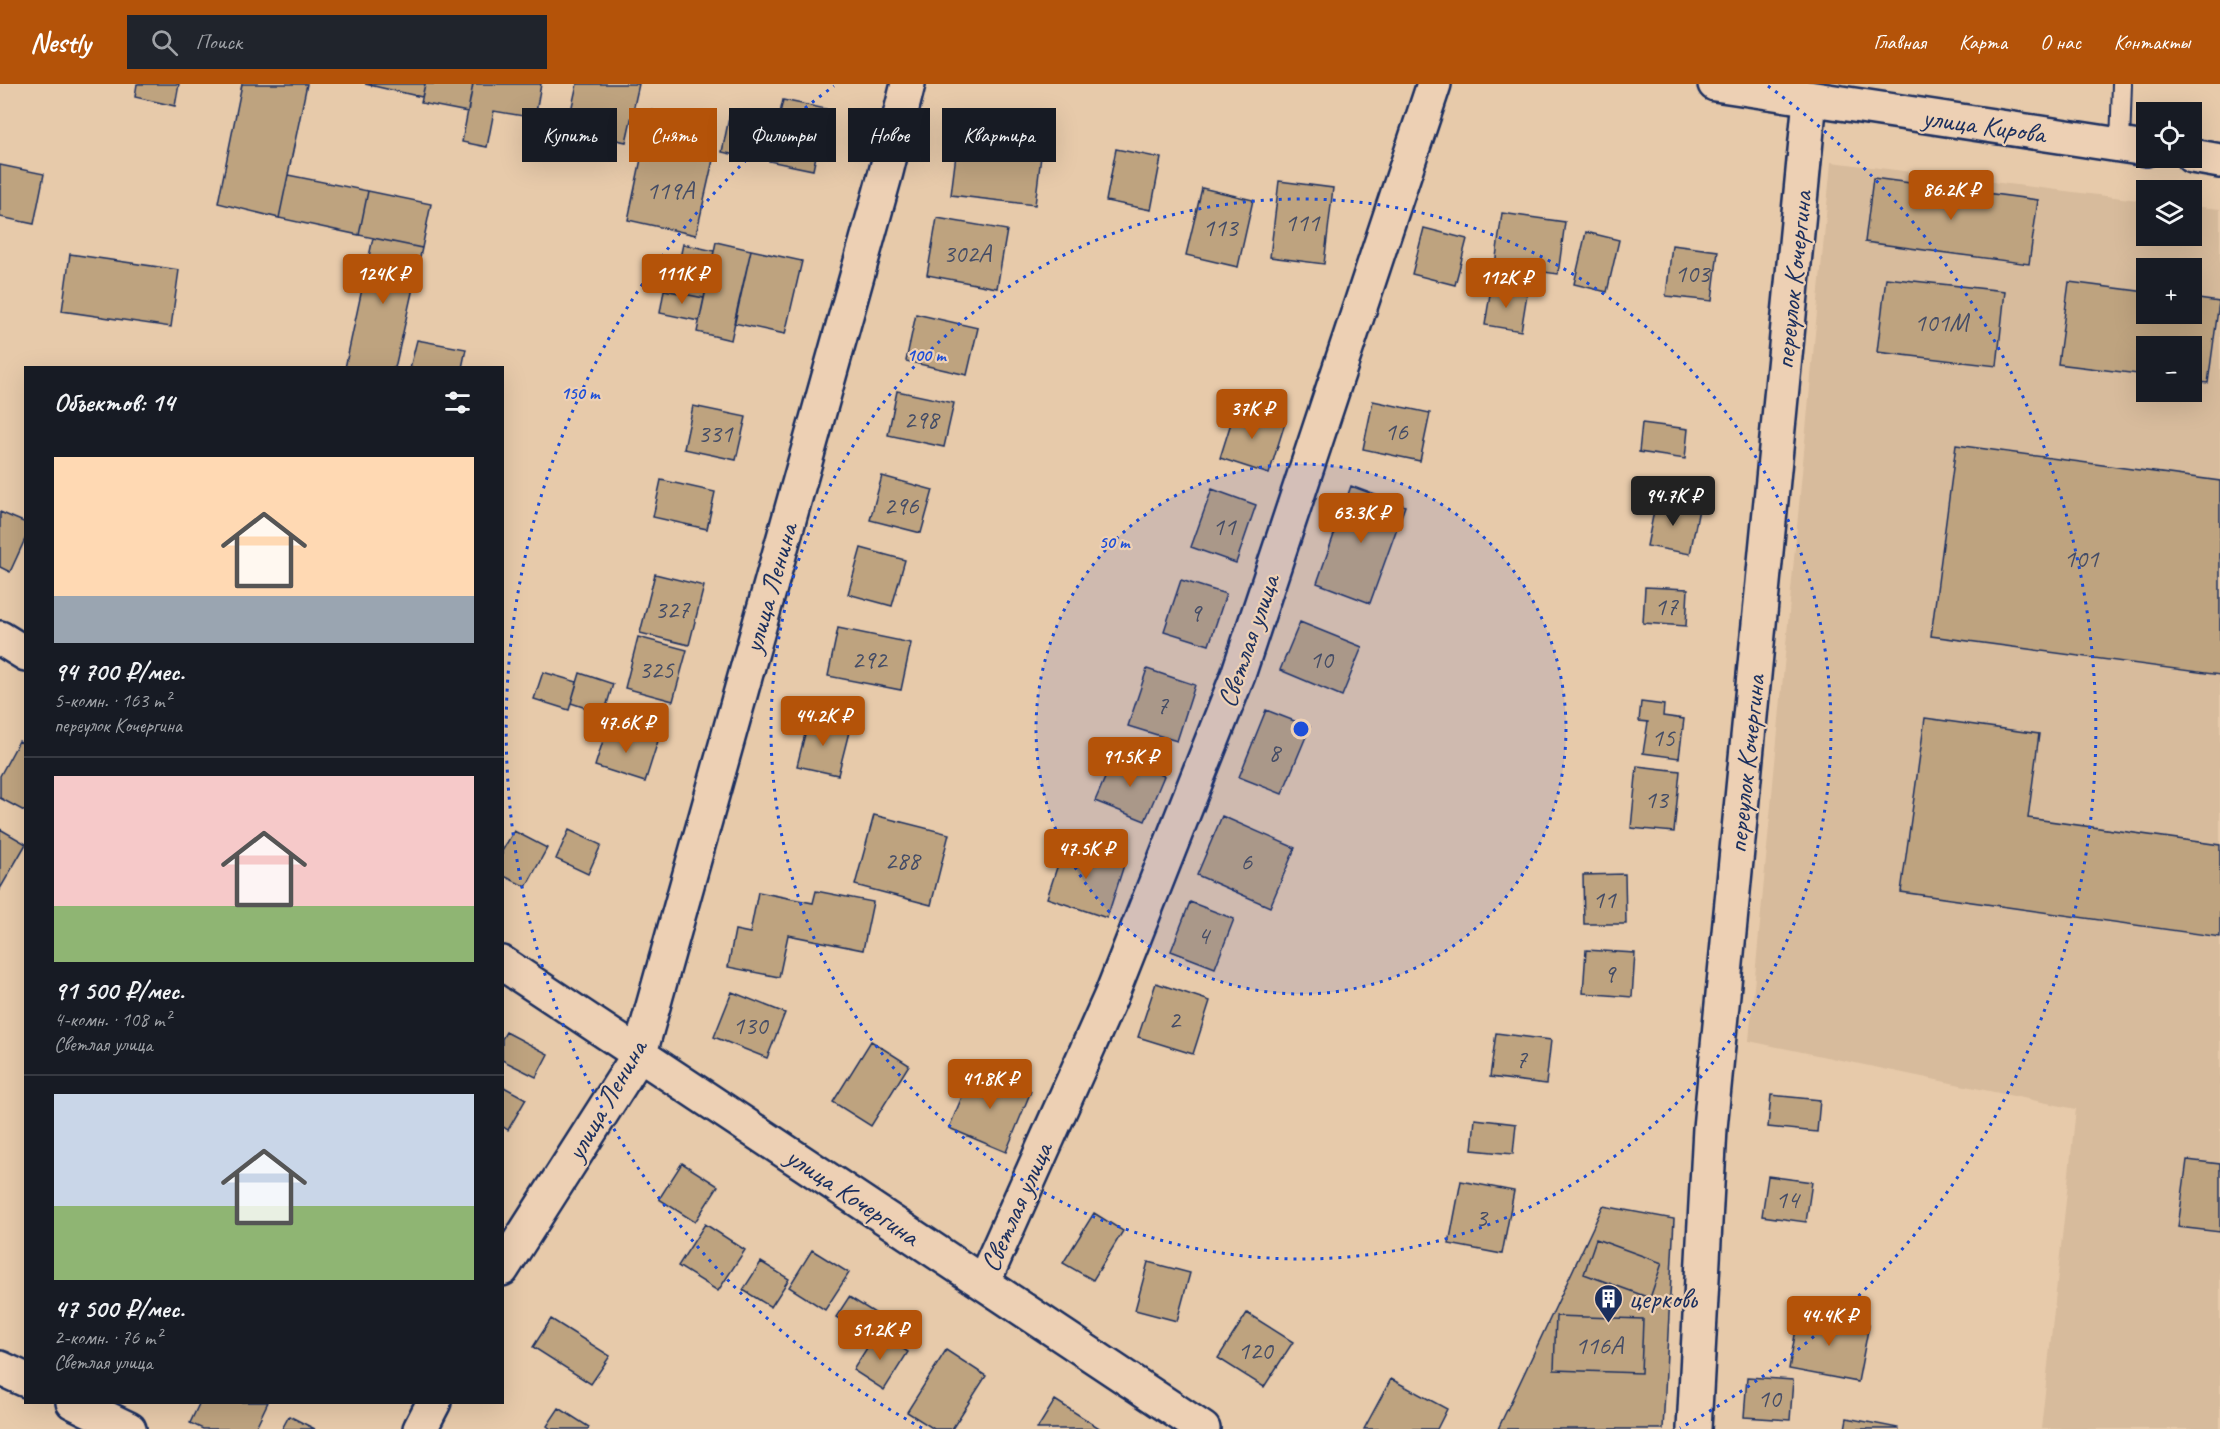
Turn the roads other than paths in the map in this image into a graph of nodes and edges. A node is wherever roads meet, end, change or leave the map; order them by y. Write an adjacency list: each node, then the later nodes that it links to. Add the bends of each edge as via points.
1 (908, 84): 12 (street, улица Ленина)
2 (1434, 84): 14 (street, Светлая улица, via 1238,675 1111,996)
3 (1715, 84): 5 (street, улица Кирова)
4 (2122, 84): 6 (lane)
5 (1810, 99): 6 (street, улица Кирова); 22 (street, переулок Кочергина, via 1710,1128)
6 (2133, 147)
7 (2202, 158): 8 (street)
8 (2220, 161)
9 (0, 638): 10 (street)
10 (24, 653)
11 (504, 964): 12 (street, улица Кочергина)
12 (640, 1053): 13 (street, улица Ленина); 14 (street, улица Кочергина)
13 (504, 1266)
14 (983, 1283): 21 (street, улица Кочергина)
15 (0, 1368): 16 (street)
16 (24, 1379)
17 (77, 1404): 19 (street)
18 (433, 1404): 20 (street)
19 (129, 1429)
20 (420, 1429)
21 (1203, 1429)
22 (1694, 1429)

